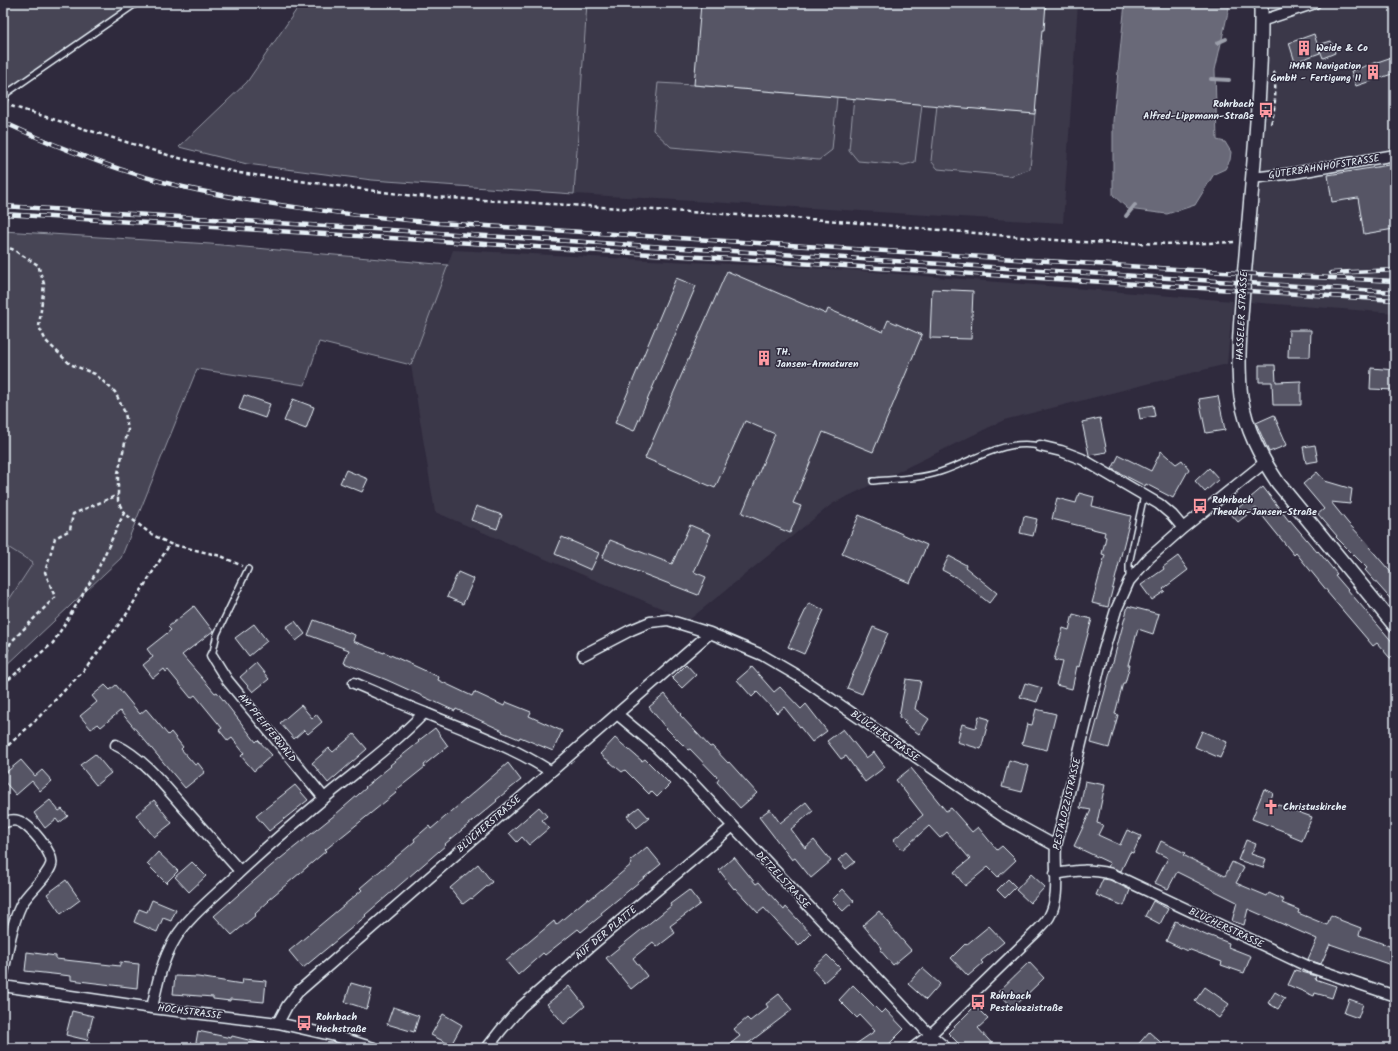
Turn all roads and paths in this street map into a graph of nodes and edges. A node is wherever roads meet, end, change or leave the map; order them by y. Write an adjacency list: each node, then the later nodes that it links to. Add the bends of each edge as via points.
1 (137, 3): 5 (lane, via 8,93)
2 (1261, 3): 4 (street, HASSELER STRASSE)
3 (1315, 3): 4 (street)
4 (1261, 21): 7 (street, HASSELER STRASSE)
5 (3, 103): 8 (path, via 171,156 240,173 414,196 826,220 1078,242)
6 (1395, 155): 7 (street, GÜTERBAHNHOFSTRASSE)
7 (1252, 178): 8 (street, HASSELER STRASSE)
8 (1247, 242): 11 (street, HASSELER STRASSE, via 1240,328 1241,396 1253,440)
9 (3, 247): 13 (path, via 12,249 38,265 44,284 39,327 46,340 70,364 95,374 115,392 125,413 128,430 118,473)
10 (1040, 446): 12 (lane, via 1012,445 995,449 940,473 916,478); 14 (street, via 1082,458)
11 (1264, 462): 16 (street, PESTALOZZISTRASSE); 20 (street, HASSELER STRASSE, via 1296,507)
12 (873, 481)
13 (118, 495): 15 (path); 24 (path, via 73,514 70,530 55,538 45,572 55,597 11,642)
14 (1144, 495): 16 (street, via 1172,515); 19 (lane, PESTALOZZISTRASSE, via 1129,564)
15 (124, 513): 17 (path, via 151,534); 26 (path, via 97,570 52,643)
16 (1183, 528): 19 (street, PESTALOZZISTRASSE, via 1149,558)
17 (170, 544): 18 (path, via 221,556); 30 (path, via 126,615 86,668)
18 (248, 569): 23 (lane, via 217,634)
19 (1129, 581): 35 (street, PESTALOZZISTRASSE, via 1116,610 1103,653)
20 (1395, 626)
21 (710, 633): 22 (street, BLÜCHERSTRASSE, via 668,620 650,622); 28 (street, BLÜCHERSTRASSE); 35 (street, BLÜCHERSTRASSE, via 762,655 798,676 1005,818)
22 (583, 655)
23 (212, 656): 32 (street, AM PFEIFFERWALD, via 227,680)
24 (3, 658)
25 (354, 683): 27 (street)
26 (3, 684)
27 (424, 713): 31 (street, via 486,737); 32 (street, via 407,731)
28 (617, 714): 31 (street, BLÜCHERSTRASSE); 34 (street, DETZELSTRASSE, via 677,767)
29 (116, 745): 36 (street, via 138,758 156,776)
30 (3, 750)
31 (550, 771): 42 (street, BLÜCHERSTRASSE, via 298,992)
32 (324, 798): 36 (street)
33 (3, 823): 38 (street, via 11,820 27,825 49,853 51,866 22,904 14,922)
34 (733, 826): 43 (street, DETZELSTRASSE); 45 (street, AUF DER PLATTE, via 521,1007)
35 (1056, 846): 37 (street, PESTALOZZISTRASSE)
36 (240, 871): 41 (street, via 187,923 175,939 158,979)
37 (1055, 874): 40 (street, BLÜCHERSTRASSE, via 1081,870 1112,874 1307,966); 43 (street, PESTALOZZISTRASSE, via 1056,892 1049,917)
38 (3, 973)
39 (3, 986): 41 (street, HOCHSTRASSE)
40 (1395, 996)
41 (152, 1008): 42 (street, HOCHSTRASSE)
42 (278, 1023): 44 (street, HOCHSTRASSE, via 336,1036)
43 (930, 1035): 46 (street, PESTALOZZISTRASSE); 47 (street, DETZELSTRASSE)
44 (374, 1048)
45 (487, 1048)
46 (913, 1048)
47 (946, 1048)

